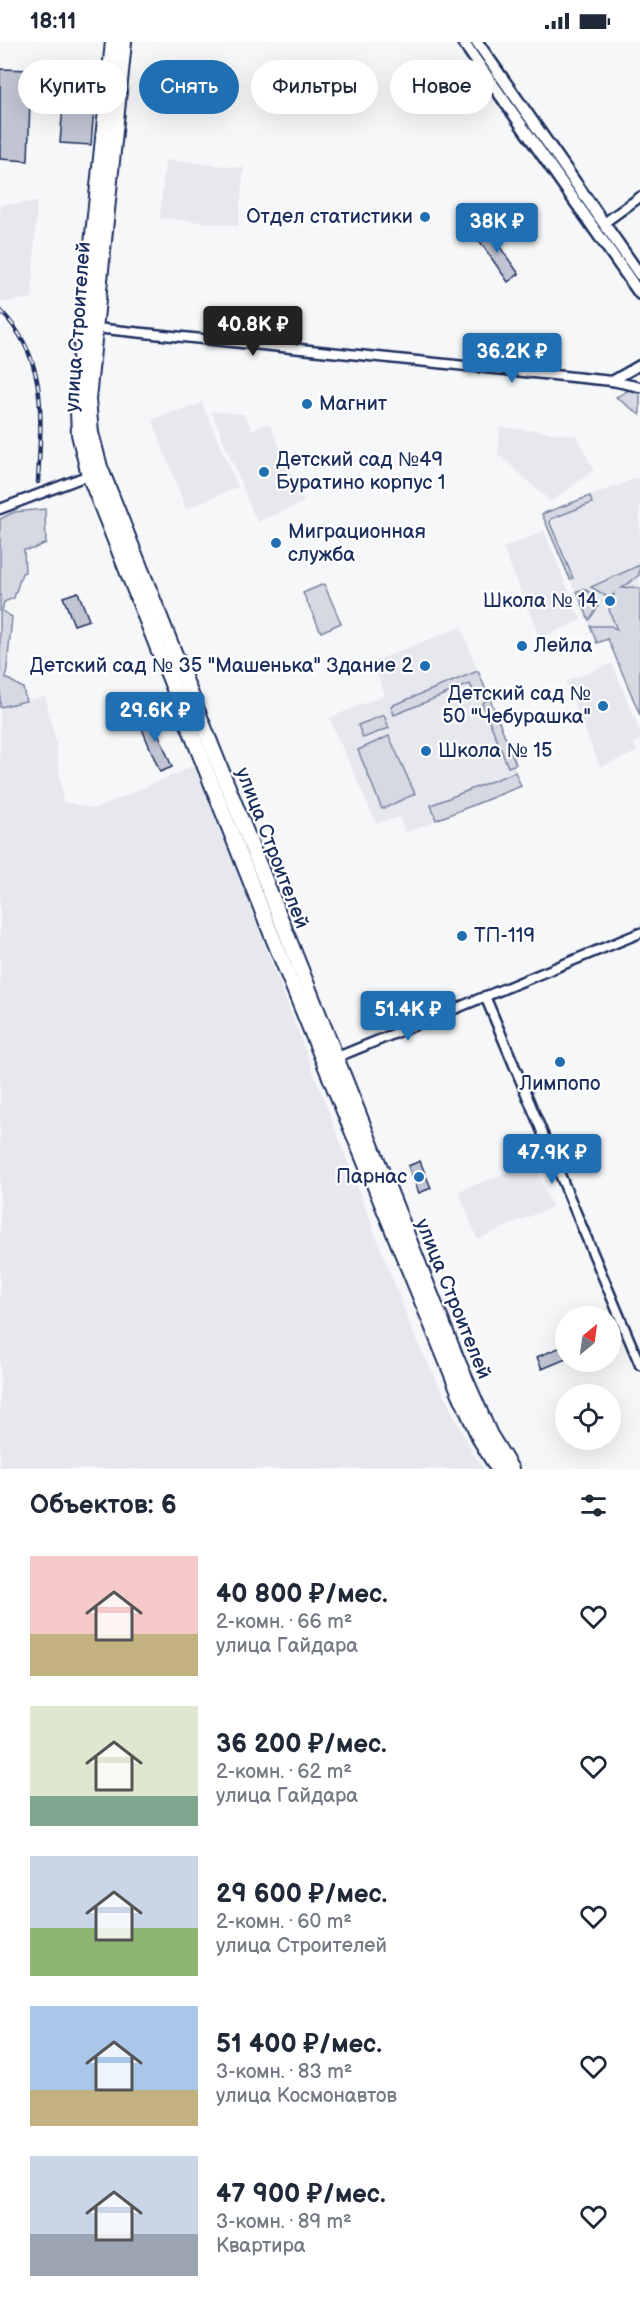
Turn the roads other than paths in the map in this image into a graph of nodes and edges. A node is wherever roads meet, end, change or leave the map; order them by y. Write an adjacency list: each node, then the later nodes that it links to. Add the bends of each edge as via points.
1 (113, 42): 6 (main road, улица Строителей)
2 (124, 42): 6 (main road, улица Строителей)
3 (464, 42): 5 (street)
4 (477, 42): 5 (street)
5 (573, 190): 8 (street)
6 (103, 194): 11 (main road, улица Строителей)
7 (640, 197): 8 (street)
8 (599, 226): 9 (street); 10 (street)
9 (640, 275)
10 (640, 294)
11 (88, 327): 13 (street); 15 (main road, улица Строителей, via 76,411); 17 (main road, улица Строителей, via 91,434)
12 (640, 365): 13 (street)
13 (612, 381): 14 (street)
14 (640, 387)
15 (89, 475): 16 (street); 17 (main road, улица Строителей)
16 (0, 509)
17 (145, 596): 20 (main road, улица Строителей)
18 (640, 933): 19 (street)
19 (485, 996): 20 (street); 22 (street)
20 (330, 1060): 21 (main road, улица Строителей)
21 (390, 1210): 23 (main road, улица Строителей, via 469,1417); 24 (main road, улица Строителей, via 489,1435)
22 (640, 1365)
23 (498, 1469)
24 (511, 1469)

